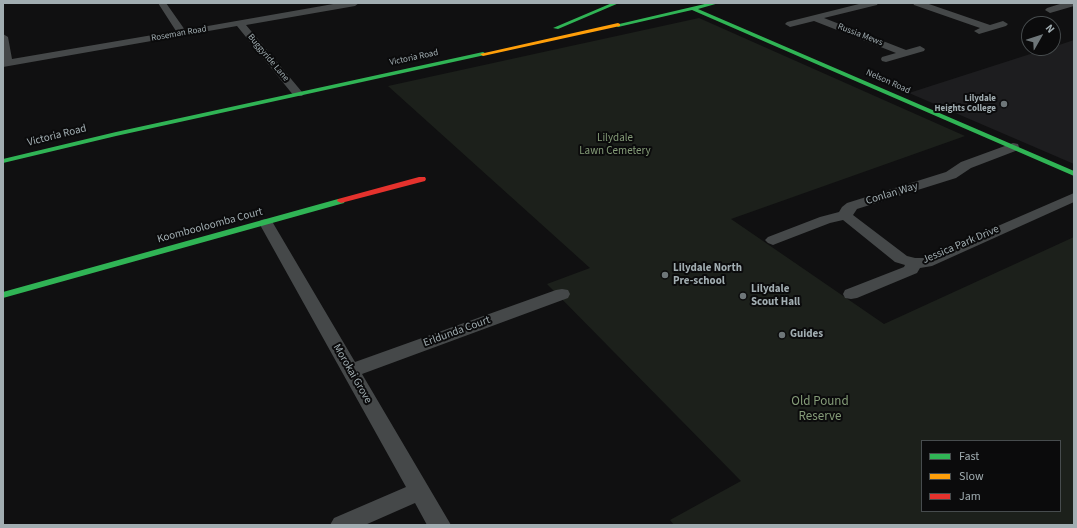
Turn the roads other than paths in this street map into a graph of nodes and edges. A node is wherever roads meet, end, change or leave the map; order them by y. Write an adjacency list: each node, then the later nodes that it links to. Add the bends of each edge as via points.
1 (162, 3): 14 (street)
2 (356, 3): 9 (street, Roseman Road)
3 (616, 3): 17 (main road)
4 (716, 3): 7 (main road, Victoria Road)
5 (874, 3): 8 (street)
6 (917, 3): 12 (street)
7 (694, 9): 17 (main road, Victoria Road); 23 (main road, Nelson Road)
8 (815, 18): 10 (street); 18 (street, Russia Mews)
9 (239, 23): 14 (street, Roseman Road); 21 (street, Buggyride Lane)
10 (790, 24)
11 (1003, 24): 12 (street)
12 (990, 28): 13 (street)
13 (974, 32)
14 (182, 33): 20 (street, Roseman Road)
15 (3, 37): 20 (street)
16 (920, 48): 18 (street, Russia Mews)
17 (500, 50): 21 (main road, Victoria Road)
18 (905, 53): 19 (street, Russia Mews)
19 (886, 59)
20 (5, 64)
21 (298, 94): 22 (main road, Victoria Road)
22 (116, 134): 24 (main road, Victoria Road); 25 (main road, Victoria Road)
23 (1013, 147): 26 (main road, Nelson Road); 29 (street, Conlan Way, via 966,165 951,176 852,206)
24 (3, 155)
25 (3, 161)
26 (1074, 174)
27 (422, 179): 30 (main road, Koombooloomba Court)
28 (1074, 197): 32 (street, Jessica Park Drive, via 926,263)
29 (846, 215): 31 (street, Conlan Way, via 825,220); 32 (street, via 901,259)
30 (266, 223): 35 (main road, Koombooloomba Court); 36 (street, Morokai Grove)
31 (773, 240)
32 (914, 264): 34 (street, Jessica Park Drive, via 911,270)
33 (562, 294): 36 (street, Erldunda Court)
34 (851, 294)
35 (3, 295)
36 (351, 371): 37 (street, Morokai Grove)
37 (419, 491): 38 (street); 39 (street, Morokai Grove)
38 (342, 525)
39 (439, 525)

